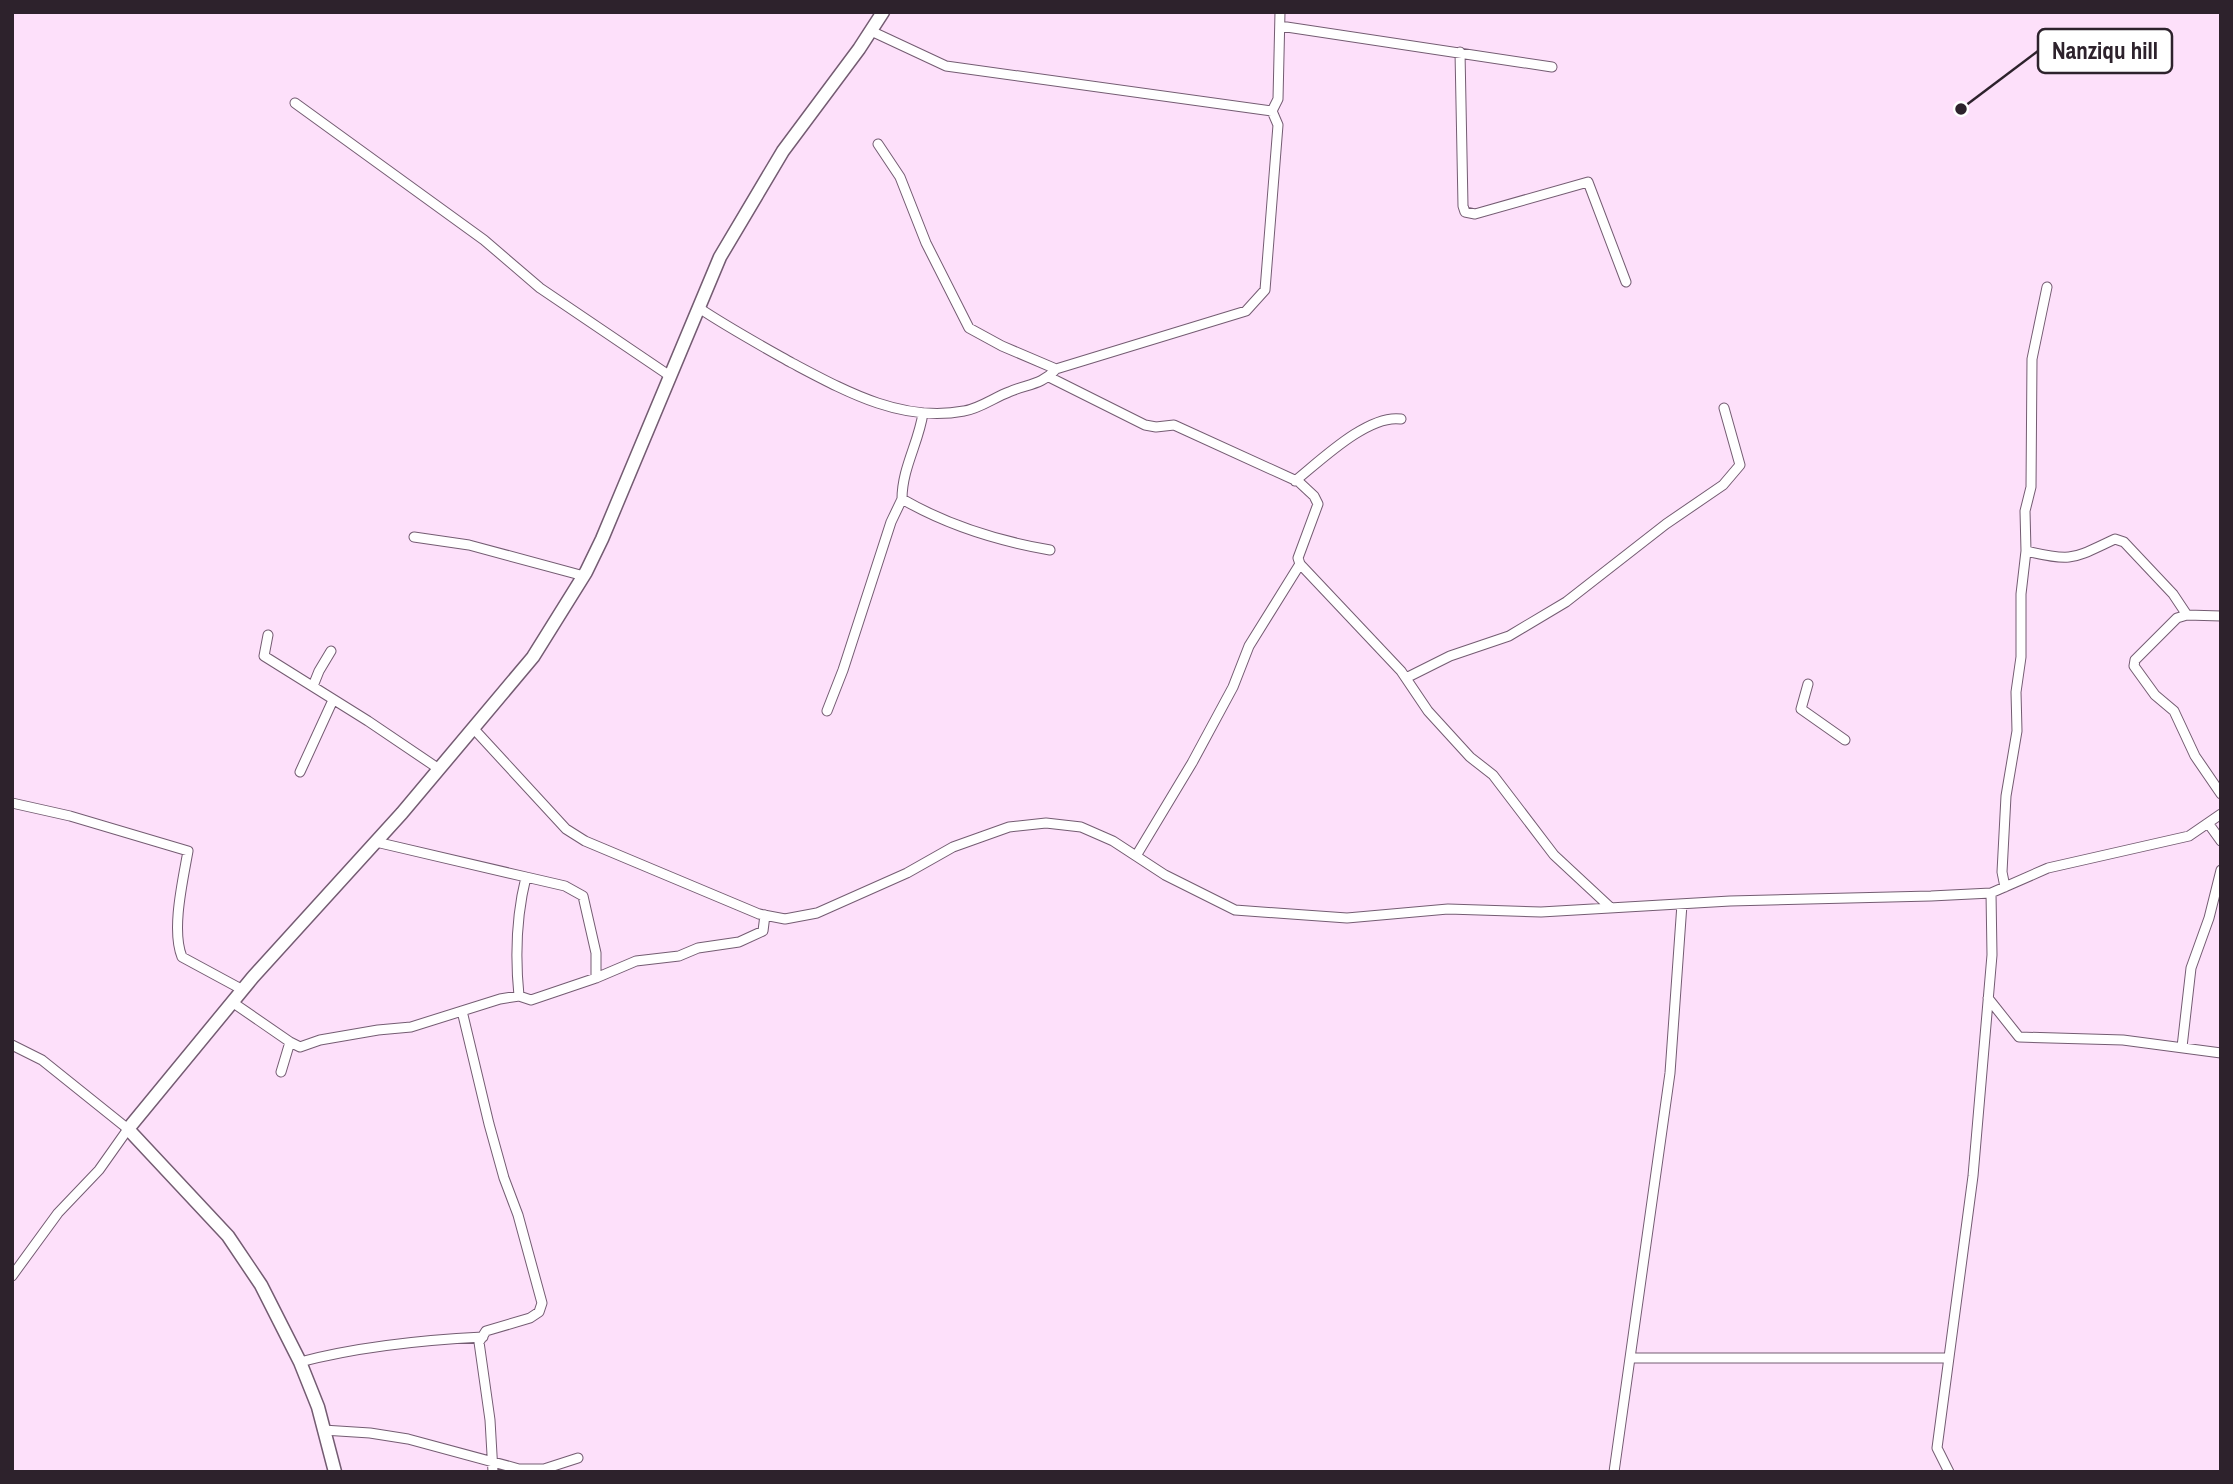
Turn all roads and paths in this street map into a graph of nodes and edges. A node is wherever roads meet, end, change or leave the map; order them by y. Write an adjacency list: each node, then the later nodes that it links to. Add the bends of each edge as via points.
1 (883, 12): 4 (street)
2 (1280, 12): 3 (street)
3 (1280, 26): 5 (street); 8 (street, via 1278,99)
4 (871, 31): 8 (street, via 946,66); 12 (street, via 783,151 720,257)
5 (1460, 52): 6 (street); 10 (street, via 1465,212 1475,214 1588,182)
6 (1552, 67)
7 (295, 103): 14 (street, via 484,240 540,288)
8 (1272, 111): 13 (street, via 1279,125 1265,290 1246,311)
9 (878, 144): 13 (street, via 900,177 926,243 969,328)
10 (1626, 282)
11 (2047, 287): 22 (street, via 2032,359)
12 (699, 308): 14 (street); 16 (street, via 847,391 878,404)
13 (1052, 373): 16 (street, via 1047,380 1019,387 968,411); 18 (street, via 1145,425 1174,425)
14 (670, 376): 24 (street)
15 (1724, 408): 29 (street, via 1740,465 1723,485 1566,602 1508,636 1450,656)
16 (922, 413): 19 (street)
17 (1401, 419): 18 (street, via 1377,423 1345,441)
18 (1295, 481): 23 (street, via 1318,504 1298,558)
19 (902, 499): 21 (street, via 990,538); 33 (street)
20 (414, 537): 24 (street, via 469,545)
21 (1050, 550)
22 (2026, 551): 25 (street, via 2066,559 2115,539 2124,542); 47 (street, via 2017,732 2006,796)
23 (1300, 564): 29 (street); 44 (street)
24 (584, 576): 34 (street, via 533,657)
25 (2187, 615): 26 (street); 38 (street, via 2177,618 2134,666 2155,695 2174,711 2195,756)
26 (2221, 616)
27 (268, 635): 31 (street, via 264,656)
28 (331, 651): 31 (street)
29 (1406, 678): 50 (street, via 1428,711 1493,775 1554,855)
30 (1808, 684): 35 (street, via 1801,709)
31 (313, 686): 32 (street)
32 (333, 699): 36 (street); 37 (street)
33 (827, 710)
34 (473, 728): 36 (street); 51 (street, via 566,829)
35 (1845, 740)
36 (439, 769): 43 (street)
37 (300, 772)
38 (2221, 794)
39 (12, 803): 53 (street, via 188,851 179,921 182,957)
40 (2221, 814): 41 (street)
41 (2208, 823): 42 (street); 47 (street, via 2189,836 2048,868)
42 (2221, 841)
43 (376, 842): 46 (street); 53 (street)
44 (1136, 856): 50 (street, via 1235,910 1347,918 1448,909 1541,912); 51 (street, via 1081,827 1046,823 1009,827 953,847 817,913 785,919)
45 (2221, 870): 60 (street, via 2191,968)
46 (526, 877): 52 (street, via 565,886 583,896 596,953); 54 (street, via 516,948)
47 (2005, 887): 48 (street)
48 (1991, 893): 49 (street); 55 (street)
49 (1682, 904): 50 (street); 66 (street, via 1670,1073)
50 (1611, 908)
51 (765, 915): 52 (street, via 762,931 739,942 636,961)
52 (596, 978): 54 (street, via 531,1000)
53 (243, 990): 56 (street)
54 (519, 996): 57 (street)
55 (1988, 998): 60 (street, via 2019,1037); 67 (street, via 1973,1176)
56 (232, 1003): 58 (street); 63 (street)
57 (462, 1011): 58 (street, via 411,1027 300,1047); 65 (street, via 489,1124 542,1303 530,1318 486,1331)
58 (290, 1042): 62 (street)
59 (12, 1045): 63 (street, via 42,1060)
60 (2182, 1047): 61 (street)
61 (2221, 1053)
62 (281, 1072)
63 (128, 1129): 64 (street); 68 (street, via 228,1236 261,1285)
64 (12, 1276)
65 (483, 1337): 68 (street, via 407,1341); 71 (street, via 480,1358)
66 (1630, 1358): 67 (street); 74 (street)
67 (1949, 1358): 75 (street, via 1937,1448)
68 (300, 1362): 69 (street)
69 (323, 1430): 71 (street, via 408,1439); 72 (street)
70 (578, 1458): 71 (street, via 544,1469 519,1469)
71 (493, 1461): 73 (street)
72 (335, 1472)
73 (493, 1472)
74 (1614, 1472)
75 (1949, 1472)

